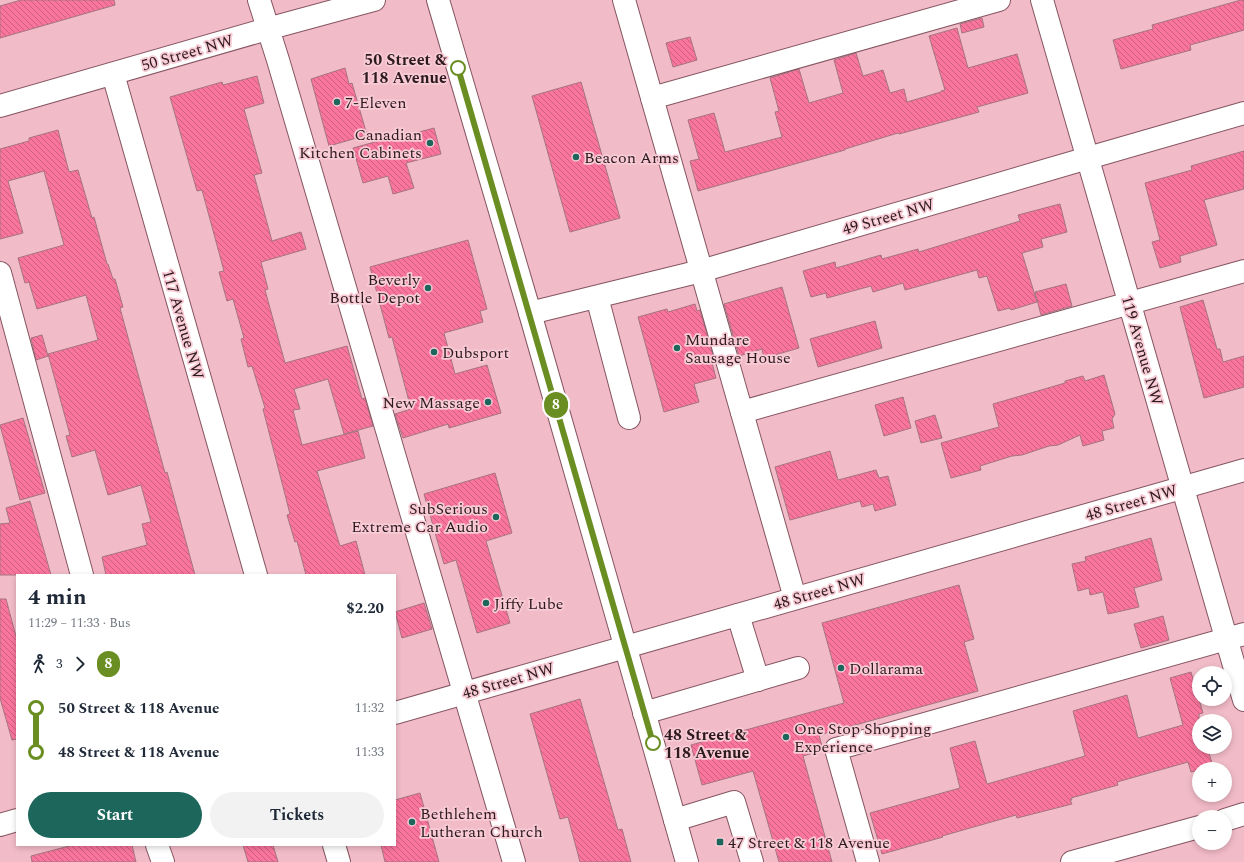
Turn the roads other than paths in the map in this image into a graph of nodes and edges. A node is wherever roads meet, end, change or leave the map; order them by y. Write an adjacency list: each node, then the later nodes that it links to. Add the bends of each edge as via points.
1 (259, 0): 7 (street)
2 (374, 0): 7 (street, 50 Street NW)
3 (438, 0): 18 (street)
4 (624, 0): 9 (street)
5 (999, 0): 9 (street)
6 (1042, 0): 12 (street, 119 Avenue NW)
7 (268, 29): 8 (street, 50 Street NW); 31 (street)
8 (113, 74): 10 (street, 50 Street NW); 24 (street, 117 Avenue NW)
9 (652, 98): 13 (street)
10 (0, 106)
11 (1244, 113): 12 (street, 49 Street NW)
12 (1088, 158): 13 (street, 49 Street NW); 17 (street, 119 Avenue NW)
13 (701, 271): 16 (street, 49 Street NW); 19 (street)
14 (1244, 271): 17 (street)
15 (0, 273): 23 (street)
16 (597, 297): 18 (street, 49 Street NW); 20 (street)
17 (1130, 303): 19 (street); 22 (street, 119 Avenue NW)
18 (530, 313): 28 (street)
19 (742, 412): 25 (street)
20 (629, 418)
21 (1244, 470): 22 (street, 48 Street NW)
22 (1183, 488): 25 (street, 48 Street NW); 27 (street, 119 Avenue NW)
23 (82, 574)
24 (256, 574)
25 (795, 598): 26 (street, 48 Street NW)
26 (738, 614): 28 (street, 48 Street NW); 30 (street)
27 (1235, 636): 32 (street, 119 Avenue NW); 48 (street, via 836,749)
28 (625, 646): 31 (street, 48 Street NW); 34 (street)
29 (798, 668): 30 (street)
30 (758, 680): 34 (street)
31 (464, 693): 33 (street, 48 Street NW); 45 (street)
32 (1244, 700)
33 (396, 713)
34 (644, 713): 38 (street)
35 (1244, 814): 36 (street)
36 (1232, 818)
37 (16, 820): 39 (street)
38 (675, 820): 46 (street); 47 (street, via 734,802)
39 (0, 825)
40 (1192, 829): 49 (street)
41 (157, 846): 43 (street)
42 (334, 846): 44 (street)
43 (163, 862)
44 (339, 862)
45 (514, 862)
46 (687, 862)
47 (752, 862)
48 (868, 862)
49 (1072, 862)

